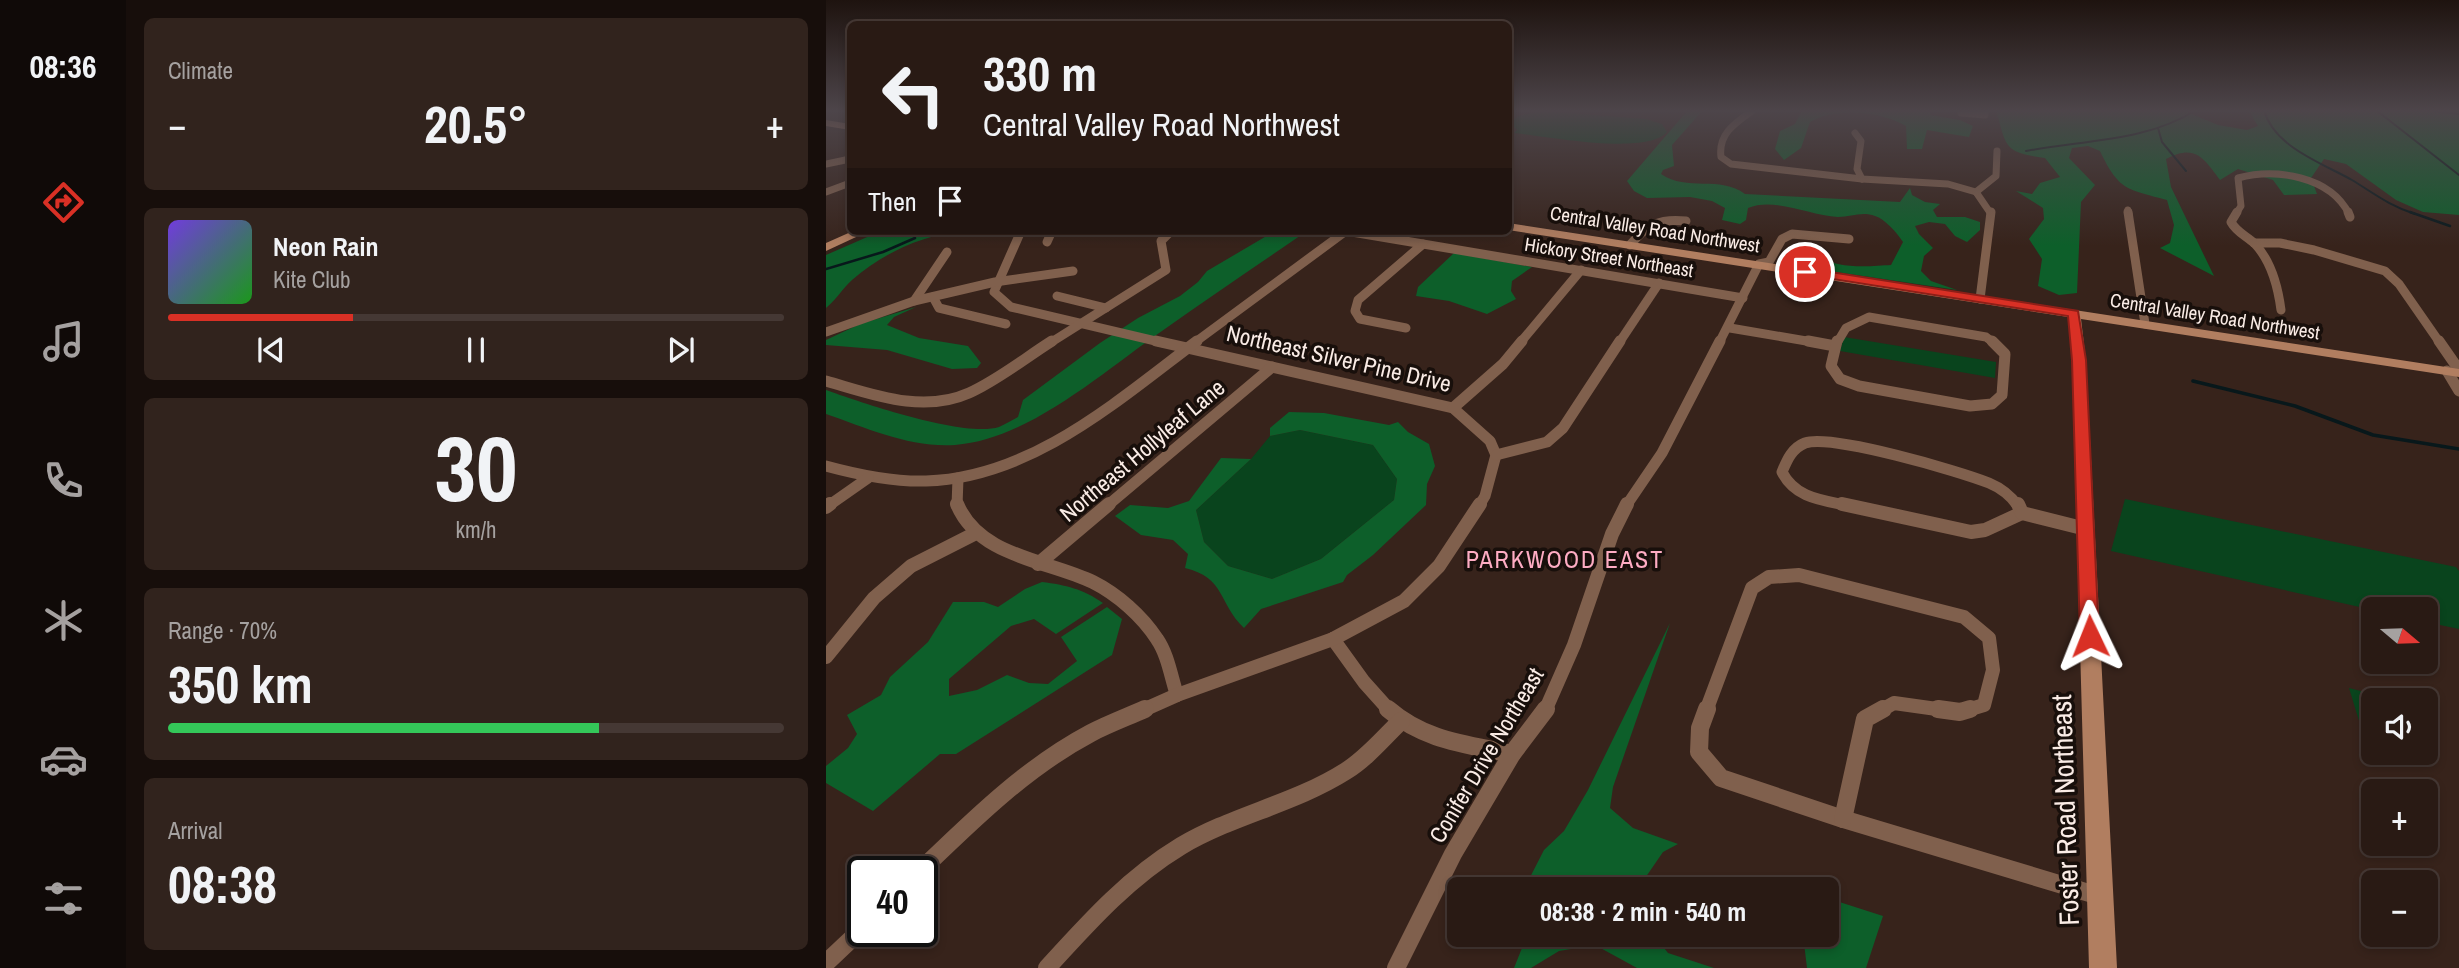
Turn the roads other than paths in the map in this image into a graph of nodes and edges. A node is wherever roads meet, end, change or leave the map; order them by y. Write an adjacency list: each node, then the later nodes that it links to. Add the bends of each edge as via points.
1 (1721, 155): 6 (street, via 1756,168)
2 (1859, 155): 6 (street, via 1857,169)
3 (1997, 155): 9 (street, via 1996,179)
4 (847, 160): 5 (street)
5 (826, 164)
6 (1862, 179): 9 (street, via 1938,183)
7 (847, 184): 8 (street)
8 (826, 192)
9 (1976, 192): 36 (street, via 1992,216)
10 (2129, 210): 42 (street)
11 (2350, 217): 22 (street, via 2342,199 2322,185 2242,176 2237,181 2241,206 2231,222)
12 (1686, 221): 24 (street, via 1651,222)
13 (1512, 227): 24 (main road, Central Valley Road Northwest)
14 (854, 235): 25 (main road)
15 (1020, 235): 31 (street)
16 (1050, 235): 21 (street)
17 (1167, 235): 38 (street, via 1161,241 1167,270)
18 (1341, 235): 48 (street)
19 (1370, 235): 23 (street, Hickory Street Northeast)
20 (1849, 239): 27 (street, Conifer Drive Northeast, via 1792,233 1782,239 1769,262)
21 (1047, 242)
22 (2254, 243): 30 (street); 50 (street, via 2305,248 2385,271 2399,284)
23 (1423, 244): 28 (street, Hickory Street Northeast); 44 (street, via 1358,300 1355,311 1360,319)
24 (1630, 245): 27 (main road, Central Valley Road Northwest)
25 (826, 247)
26 (947, 252): 37 (street)
27 (1759, 264): 35 (street, Conifer Drive Northeast); 36 (main road, Central Valley Road Northwest)
28 (1581, 270): 32 (street, Hickory Street Northeast); 53 (street, via 1503,365)
29 (1073, 271): 31 (street)
30 (2271, 271): 39 (street, via 2280,289)
31 (995, 282): 34 (street); 43 (street, Northeast Silver Pine Drive, via 994,292 1011,307)
32 (1659, 283): 35 (street, Hickory Street Northeast); 54 (street, via 1563,428 1547,442)
33 (1057, 296): 38 (street)
34 (933, 297): 37 (street); 41 (street, via 939,308)
35 (1743, 298): 45 (street, Conifer Drive Northeast)
36 (1980, 299): 40 (main road, Central Valley Road Northwest)
37 (914, 301): 46 (street)
38 (1105, 309): 43 (street)
39 (2281, 310)
40 (2074, 313): 42 (main road, Central Valley Road Northwest); 60 (main road, Foster Road Northeast)
41 (1006, 324)
42 (2144, 324): 50 (main road, Central Valley Road Northwest)
43 (1080, 326): 48 (street, Northeast Silver Pine Drive); 51 (street, via 970,393 934,404 913,404)
44 (1406, 328)
45 (1730, 328): 47 (street); 67 (street, Conifer Drive Northeast, via 1662,453 1629,500 1544,712)
46 (826, 332)
47 (1835, 346): 47 (street, via 1845,326 1869,317 1986,337 2005,354 2001,394 1992,404 1970,406 1859,386 1840,379 1831,366)
48 (1188, 348): 49 (street, Northeast Silver Pine Drive); 57 (street, via 1058,440 999,467)
49 (1272, 367): 53 (street, Northeast Silver Pine Drive); 62 (street, Northeast Hollyleaf Lane)
50 (2455, 371): 52 (street)
51 (826, 381)
52 (2459, 391)
53 (1454, 408): 54 (street, Northeast Silver Pine Drive, via 1490,441)
54 (1496, 455): 63 (street, via 1485,496 1439,566 1404,601)
55 (826, 466): 56 (street)
56 (868, 478): 57 (street); 58 (street)
57 (958, 478): 61 (street, via 957,506)
58 (826, 507)
59 (2022, 513): 59 (street, via 2017,503 1989,482 1916,460 1823,441 1793,448 1782,472 1789,485 1805,496 1971,532); 60 (street)
60 (2086, 528): 70 (main road, Foster Road Northeast)
61 (976, 533): 62 (street); 64 (street, via 911,566 874,598)
62 (1038, 564): 65 (street, via 1106,589 1127,608 1160,642)
63 (1333, 639): 65 (street); 66 (street, via 1383,706)
64 (826, 657)
65 (1177, 695): 69 (street, via 1091,733 1038,766)
66 (1401, 721): 67 (street, via 1431,737); 73 (street, via 1347,770 1303,794 1216,827 1163,858 1108,901)
67 (1512, 754): 74 (street, Conifer Drive Northeast, via 1453,854)
68 (1843, 818): 68 (street, via 1865,719 1895,703 1960,712 1984,705 1993,670 1989,638 1964,617 1799,575 1769,578 1752,588 1700,728 1699,752 1721,778); 70 (street)
69 (936, 856)
70 (2099, 896): 75 (main road, Foster Road Northeast)
71 (847, 943): 72 (street)
72 (826, 963)
73 (1047, 968)
74 (1396, 968)
75 (2103, 968)

